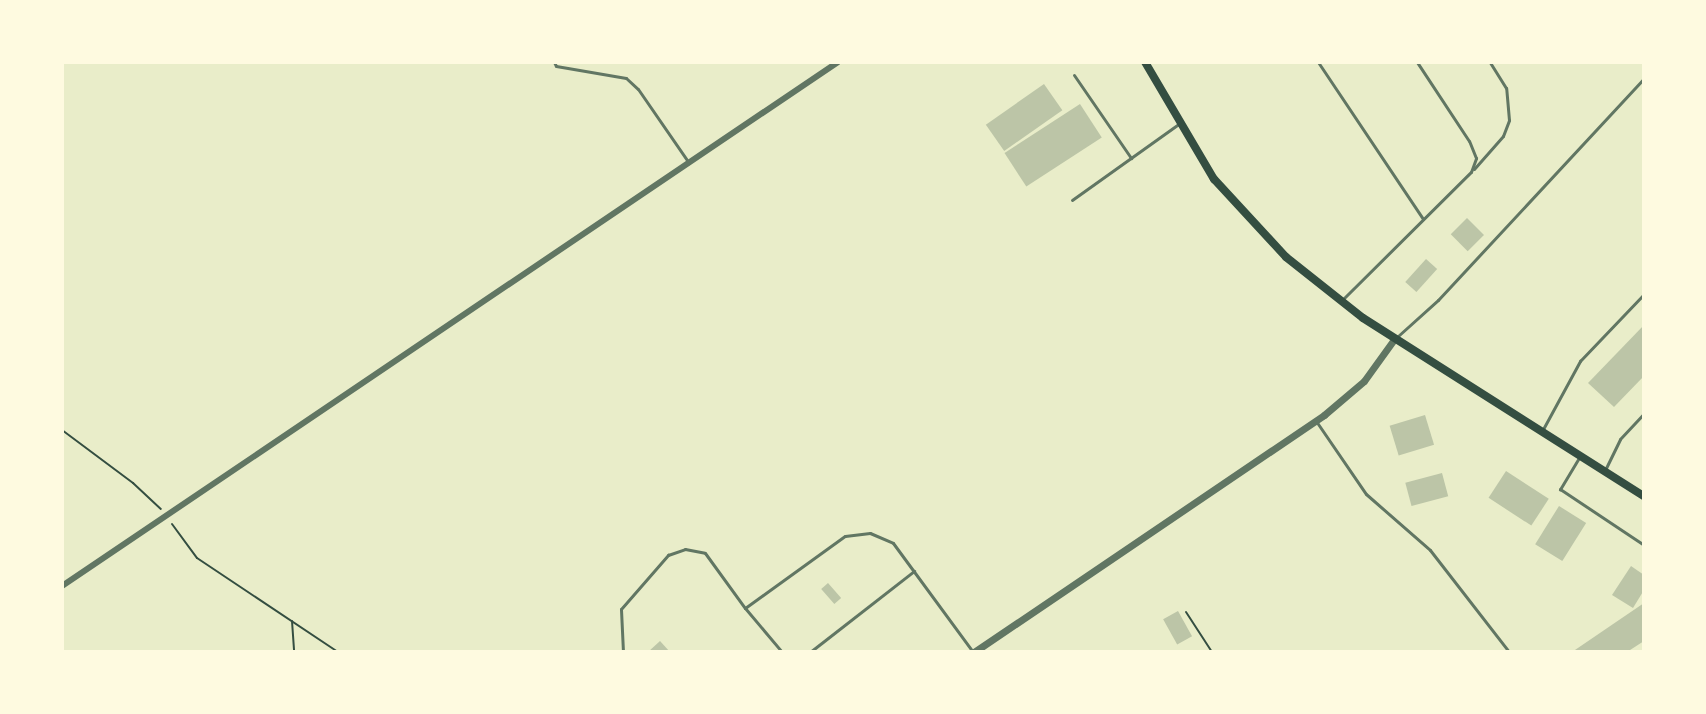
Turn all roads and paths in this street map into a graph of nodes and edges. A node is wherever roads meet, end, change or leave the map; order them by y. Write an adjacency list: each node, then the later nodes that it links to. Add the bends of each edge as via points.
1 (554, 62): 11 (lane, via 626,78)
2 (838, 62): 11 (street)
3 (1145, 62): 9 (main road)
4 (1318, 62): 14 (lane)
5 (1417, 62): 12 (lane, via 1469,141 1476,158)
6 (1490, 62): 12 (lane, via 1506,88 1509,120 1503,136)
7 (1074, 75): 10 (lane)
8 (1644, 78): 17 (lane, via 1438,300)
9 (1180, 123): 10 (lane); 16 (main road, via 1239,210)
10 (1131, 158): 13 (lane)
11 (689, 163): 25 (street)
12 (1471, 172): 14 (lane)
13 (1072, 200)
14 (1423, 219): 16 (lane)
15 (1644, 294): 21 (lane, via 1580,361)
16 (1340, 302): 17 (main road)
17 (1395, 338): 19 (street, via 1364,381); 21 (main road)
18 (1644, 413): 23 (lane, via 1620,439)
19 (1316, 421): 37 (street); 39 (lane, via 1366,494 1430,550)
20 (62, 430): 25 (path)
21 (1542, 432): 22 (main road)
22 (1580, 456): 23 (main road); 26 (lane, via 1560,489)
23 (1604, 471): 24 (main road)
24 (1644, 496)
25 (166, 515): 28 (street); 31 (path, via 197,558)
26 (1644, 545)
27 (914, 571): 29 (lane, via 893,543 870,533 845,536); 36 (lane); 37 (lane)
28 (62, 586)
29 (745, 608): 34 (lane, via 705,553 685,549 668,555 621,609); 35 (lane)
30 (1186, 612): 38 (path)
31 (292, 620): 32 (path); 33 (path)
32 (294, 652)
33 (338, 652)
34 (623, 652)
35 (782, 652)
36 (810, 652)
37 (973, 652)
38 (1212, 652)
39 (1509, 652)

